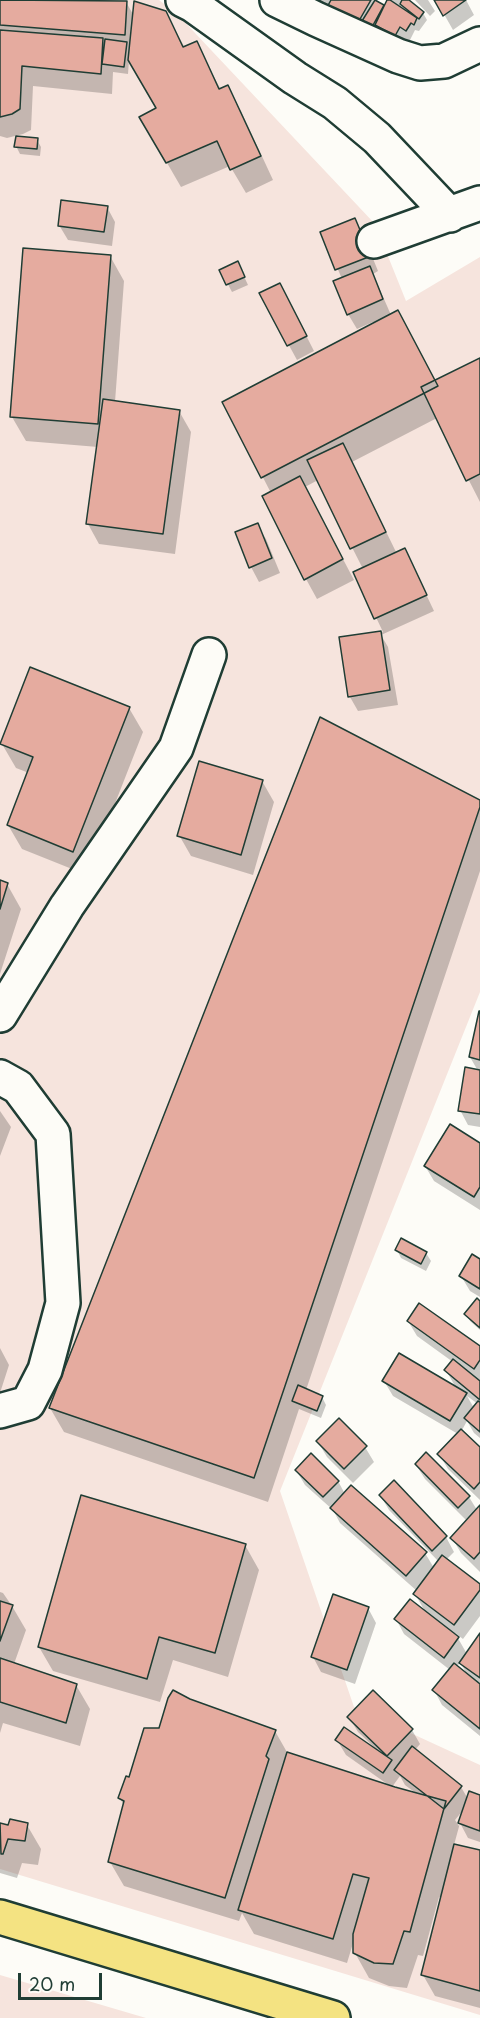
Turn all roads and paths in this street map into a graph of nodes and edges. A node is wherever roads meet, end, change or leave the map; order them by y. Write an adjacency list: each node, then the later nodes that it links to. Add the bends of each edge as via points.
1 (183, 0): 4 (lane, via 335,103)
2 (277, 0): 3 (lane, via 420,63 444,61)
3 (480, 44)
4 (465, 209): 5 (lane)
5 (374, 241)
6 (209, 655): 7 (lane, via 176,748 67,906)
7 (0, 1015)
8 (0, 1077): 9 (lane, via 18,1087 53,1134 63,1303 45,1370 28,1403)
9 (0, 1411)
10 (0, 1917): 11 (highway)
11 (333, 2018)

